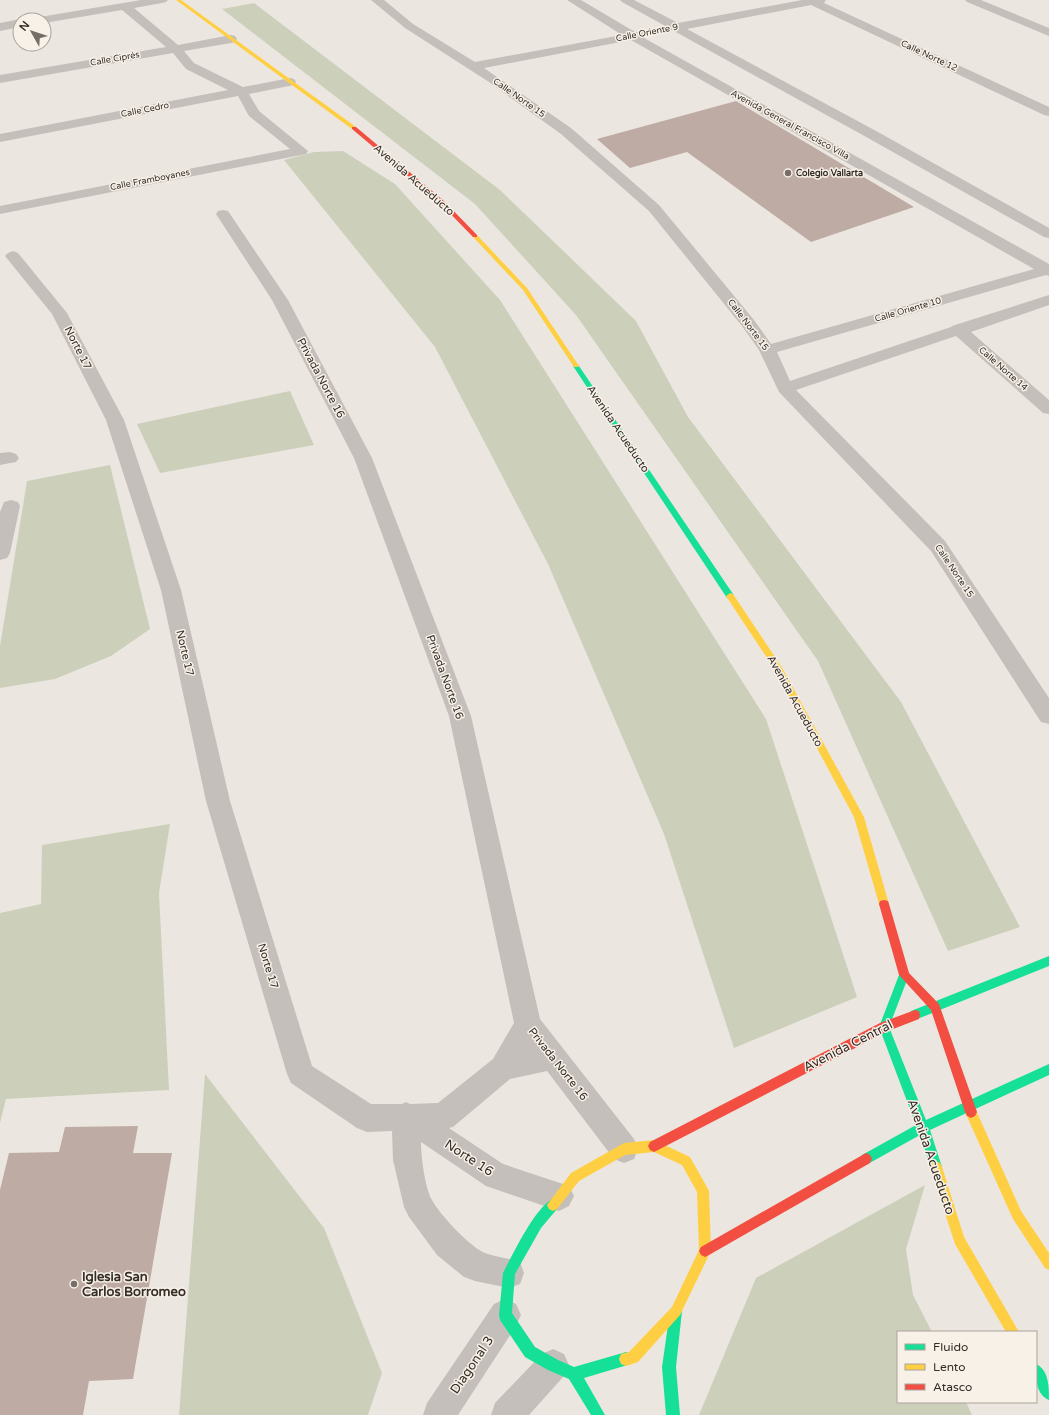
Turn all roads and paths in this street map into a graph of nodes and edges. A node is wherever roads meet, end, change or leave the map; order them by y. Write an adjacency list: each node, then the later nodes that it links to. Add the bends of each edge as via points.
1 (162, 0): 8 (street)
2 (178, 0): 15 (street, Avenida Acueducto)
3 (376, 0): 17 (street, Calle Norte 15, via 409,26)
4 (573, 0): 14 (street, Avenida General Francisco Villa)
5 (626, 0): 12 (street)
6 (971, 0): 13 (street)
7 (813, 1): 12 (street, Calle Oriente 9); 21 (street, Calle Norte 12)
8 (124, 6): 9 (street); 16 (street)
9 (52, 18)
10 (12, 24): 11 (street)
11 (0, 26)
12 (677, 27): 14 (street, Calle Oriente 9); 25 (street)
13 (1049, 32)
14 (632, 36): 17 (street, Calle Oriente 9); 27 (street, Avenida General Francisco Villa)
15 (231, 38): 16 (street, Calle Ciprés); 19 (street, Avenida Acueducto)
16 (175, 48): 18 (street, Calle Ciprés); 20 (street, via 190,66)
17 (473, 66): 30 (street, Calle Norte 15, via 566,131 654,208)
18 (0, 79)
19 (290, 82): 20 (street, Calle Cedro); 37 (street, Avenida Acueducto, via 367,138 442,202 525,289 781,674 859,817)
20 (242, 92): 22 (street, Calle Cedro); 23 (street, Calle Framboyanes, via 254,113 301,151)
21 (1049, 112)
22 (0, 138)
23 (0, 210)
24 (223, 214): 39 (street, Privada Norte 16, via 280,300 363,458 460,716)
25 (1049, 234)
26 (13, 256): 45 (street, Norte 17, via 59,313 115,420 171,590 218,801 301,1074 367,1118)
27 (1048, 270): 30 (street, Calle Oriente 10)
28 (1049, 300): 29 (street)
29 (958, 329): 31 (street); 32 (street, Calle Norte 14)
30 (767, 350): 31 (street, Calle Norte 15)
31 (785, 388): 35 (street, Calle Norte 15, via 938,546)
32 (1049, 409)
33 (11, 506): 34 (street)
34 (0, 553)
35 (1049, 716)
36 (1049, 961): 38 (street, Avenida Central)
37 (904, 975): 38 (street, Avenida Acueducto); 40 (street)
38 (935, 1007): 40 (street, Avenida Central); 44 (street, Avenida Acueducto)
39 (528, 1024): 41 (street, Privada Norte 16); 42 (street)
40 (884, 1027): 46 (street, Avenida Acueducto); 47 (street, Avenida Central)
41 (553, 1058): 42 (street); 48 (street, Privada Norte 16)
42 (503, 1068): 45 (street, via 443,1117)
43 (1049, 1069): 44 (street)
44 (969, 1107): 46 (street); 51 (street, Avenida Acueducto, via 1017,1215)
45 (406, 1116): 49 (street, Norte 16, via 496,1176); 52 (street, via 407,1160 419,1207 448,1244 475,1266)
46 (923, 1127): 50 (street); 55 (street, Avenida Acueducto, via 959,1240)
47 (654, 1146): 48 (street); 50 (street, via 686,1161 703,1191)
48 (624, 1148): 49 (street, via 576,1177)
49 (559, 1196): 52 (street, via 537,1224)
50 (705, 1251): 53 (street)
51 (1049, 1264)
52 (509, 1273): 54 (street)
53 (676, 1310): 56 (street, via 633,1357); 62 (street, via 669,1367)
54 (505, 1315): 56 (street, via 530,1352); 59 (street, Diagonal 3)
55 (1012, 1331)
56 (563, 1369): 60 (street); 61 (street)
57 (1037, 1373): 58 (street)
58 (1049, 1393)
59 (439, 1415)
60 (507, 1415)
61 (598, 1415)
62 (673, 1415)

